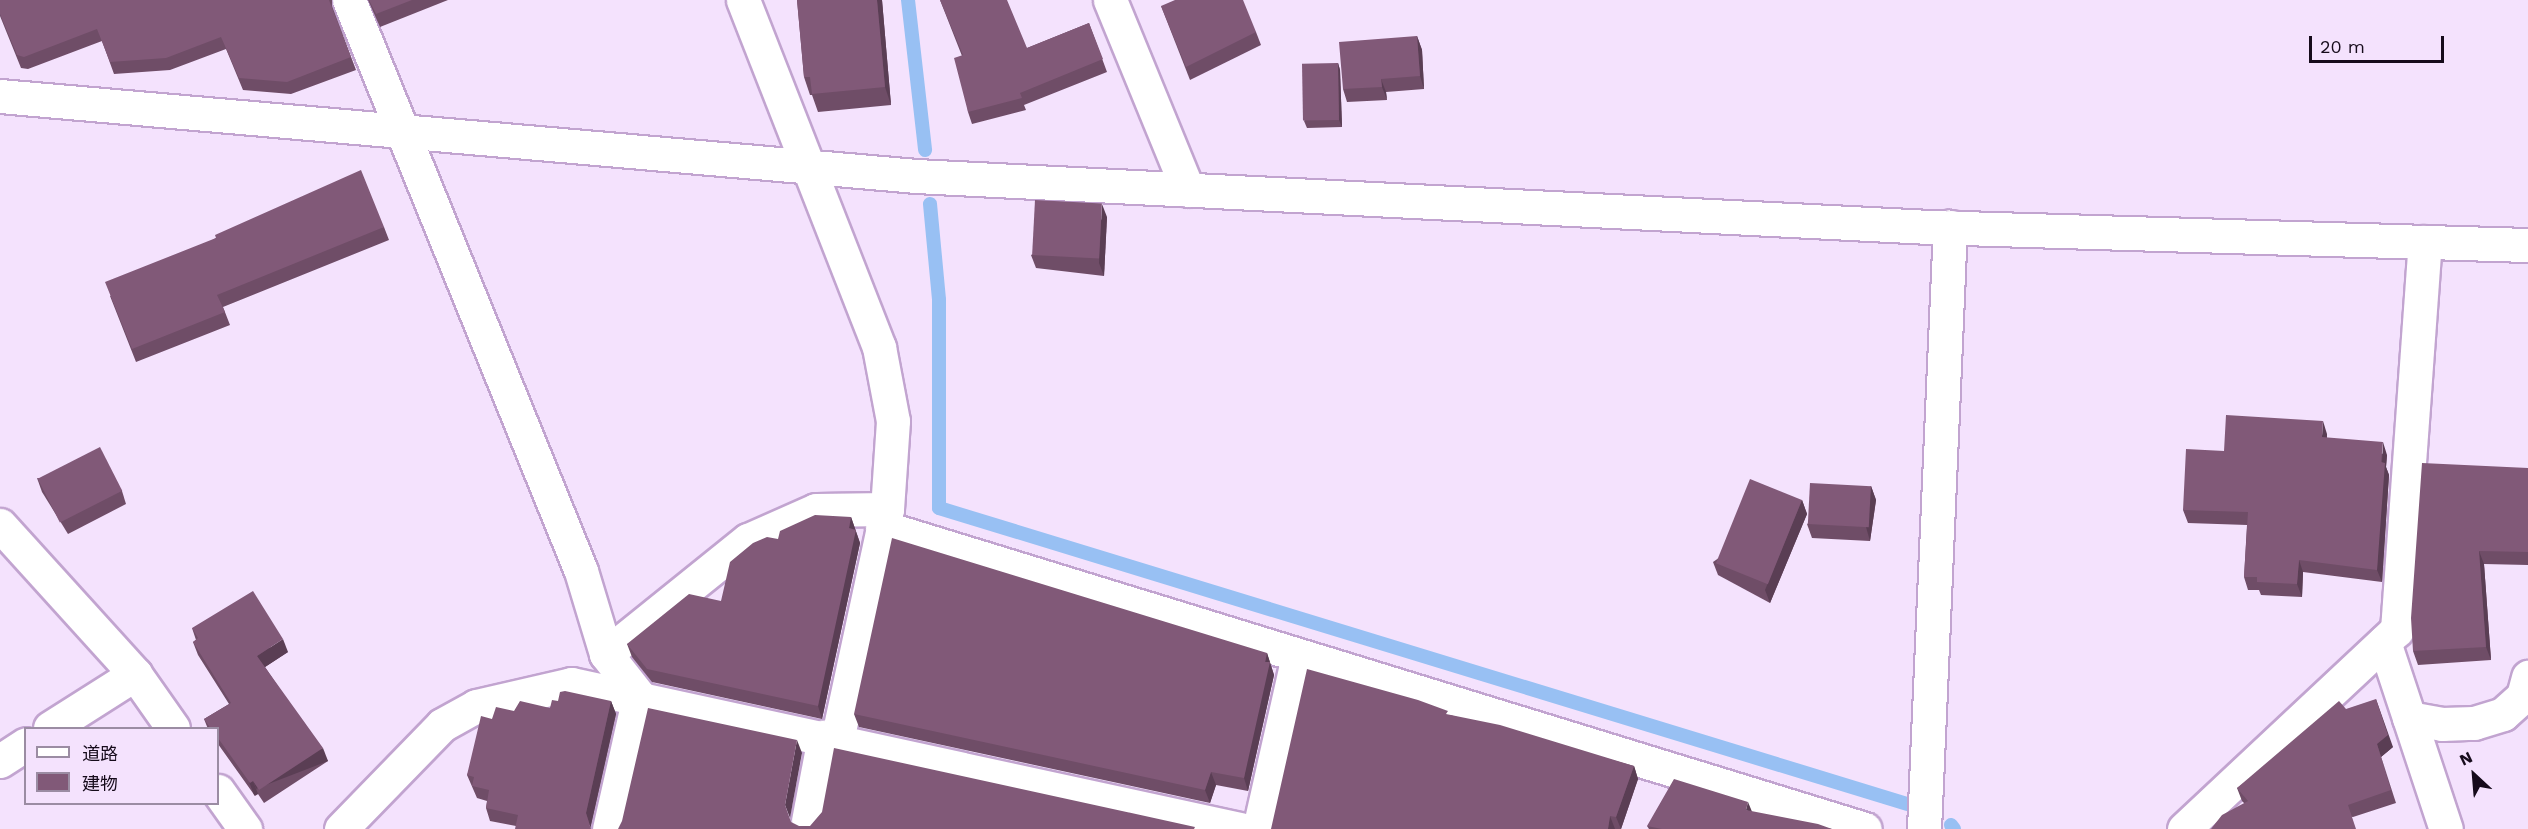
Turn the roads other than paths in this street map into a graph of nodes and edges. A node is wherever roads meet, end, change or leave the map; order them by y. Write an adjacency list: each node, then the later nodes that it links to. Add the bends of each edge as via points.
1 (349, 0): 5 (street)
2 (743, 0): 6 (street)
3 (1110, 0): 7 (street)
4 (0, 96): 5 (street)
5 (400, 131): 6 (street); 14 (street, via 581,571)
6 (807, 166): 7 (street, via 916,176); 11 (street, via 879,347 893,421)
7 (1188, 190): 8 (street)
8 (1950, 227): 9 (street); 33 (street)
9 (2426, 242): 10 (street); 13 (street, via 2397,630)
10 (2528, 245)
11 (884, 518): 14 (street, via 816,510 748,540); 15 (street); 22 (street)
12 (0, 525): 16 (street)
13 (2384, 642): 19 (street); 34 (street)
14 (606, 654): 18 (street)
15 (1298, 656): 31 (street); 32 (street)
16 (135, 674): 20 (street); 21 (street)
17 (2528, 677): 19 (street, via 2523,696 2503,714 2474,723 2442,724)
18 (639, 696): 22 (street); 28 (street, via 571,684 476,706 442,725); 29 (street)
19 (2409, 718): 35 (street)
20 (53, 727)
21 (173, 727)
22 (831, 738): 26 (street); 30 (street)
23 (24, 745): 24 (street)
24 (0, 761)
25 (219, 792): 27 (street)
26 (808, 821)
27 (244, 829)
28 (341, 829)
29 (609, 829)
30 (1239, 829)
31 (1259, 829)
32 (1865, 829)
33 (1924, 829)
34 (2184, 829)
35 (2446, 829)

